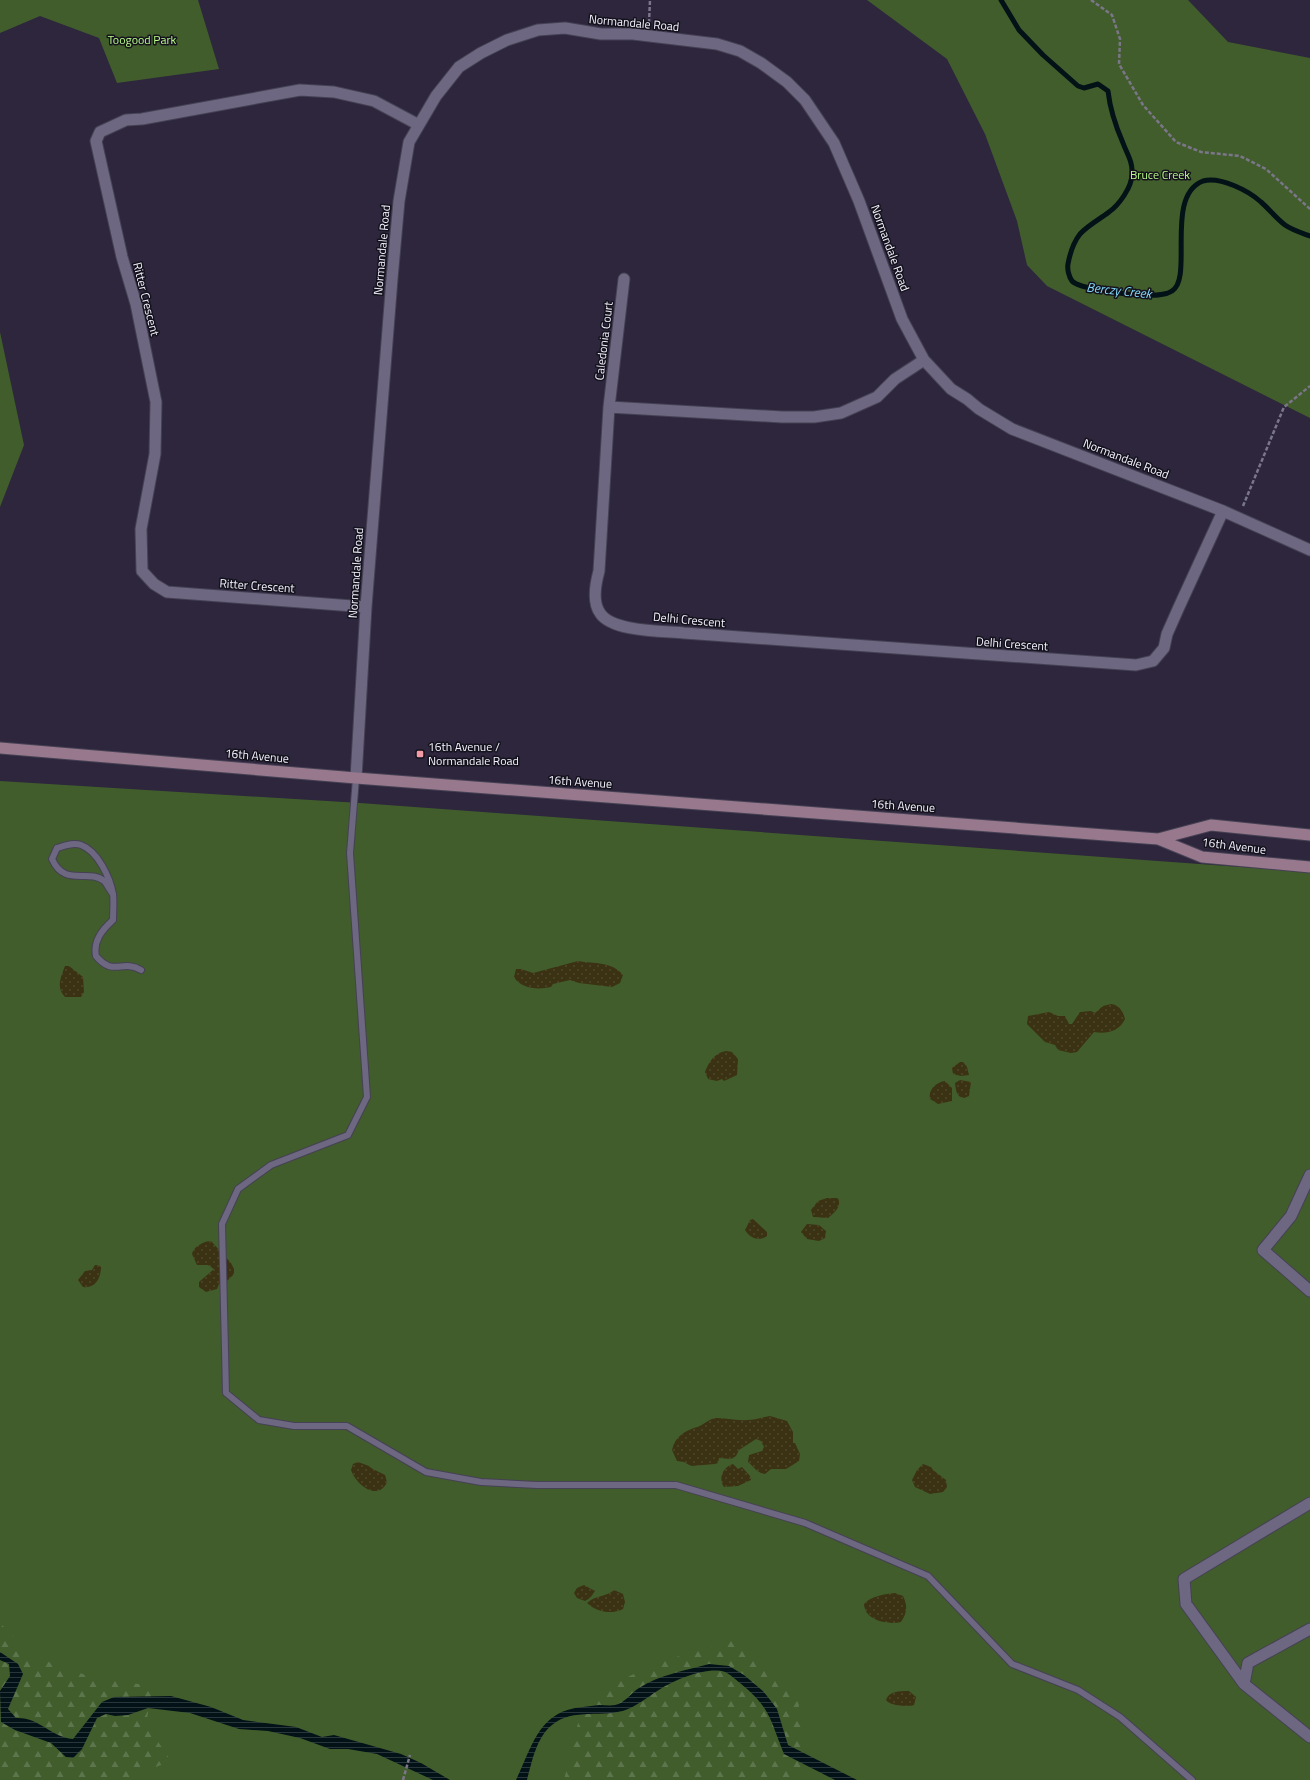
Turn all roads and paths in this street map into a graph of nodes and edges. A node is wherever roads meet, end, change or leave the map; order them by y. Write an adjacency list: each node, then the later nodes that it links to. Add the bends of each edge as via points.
1 (651, 0): 3 (path)
2 (1091, 0): 5 (path, via 1112,15 1120,39 1119,64 1143,105 1176,142 1201,152 1240,156 1266,169)
3 (647, 35): 4 (street, Normandale Road, via 601,34 564,28 538,30 507,40 459,67 436,96); 7 (street, Normandale Road, via 717,44 740,51 787,82 806,100 822,123 845,167 902,319)
4 (419, 125): 13 (street, Normandale Road, via 409,142 399,201); 13 (street, Ritter Crescent, via 374,101 334,92 300,90 126,120 100,132 96,141 122,257 136,304 156,402 155,454 141,529 142,571 166,592)
5 (1310, 209)
6 (624, 279): 9 (street, Caledonia Court)
7 (924, 360): 9 (street, via 895,379 877,397 841,413 814,417 782,417); 10 (street, Normandale Road, via 951,389 1012,429)
8 (1310, 386): 11 (path, via 1284,407)
9 (609, 407): 10 (street, Delhi Crescent, via 596,601 599,612 610,623 627,627 841,646 1136,664 1153,661 1164,648 1167,634)
10 (1222, 511): 11 (street, Normandale Road)
11 (1238, 518): 12 (street, Normandale Road)
12 (1310, 550)
13 (366, 607): 15 (street, Normandale Road)
14 (0, 748): 15 (main road, 16th Avenue)
15 (356, 778): 17 (main road, 16th Avenue); 29 (lane, via 350,853 367,1097 348,1135 271,1165 238,1189 222,1224 226,1394 260,1420 294,1426 347,1426 426,1472 481,1482 537,1485 676,1485 805,1523 928,1576 1012,1664 1078,1690 1120,1717)
16 (1310, 835): 17 (main road, 16th Avenue, via 1211,825)
17 (1158, 839): 18 (main road, 16th Avenue, via 1202,857)
18 (1310, 867)
19 (113, 894): 19 (lane, via 104,881 94,877 65,874 56,868 52,858 57,848 69,844 81,845 91,851 106,873); 20 (lane, via 113,920 100,933 96,942 96,956 103,965 116,968 133,966)
20 (141, 970)
21 (1310, 1175): 22 (street, via 1291,1216 1263,1250)
22 (1310, 1291)
23 (1310, 1503): 25 (street, via 1184,1579 1186,1604)
24 (1310, 1629): 25 (street, via 1248,1663)
25 (1244, 1684): 26 (street)
26 (1310, 1737)
27 (410, 1755): 28 (path)
28 (403, 1780)
29 (1192, 1780)

